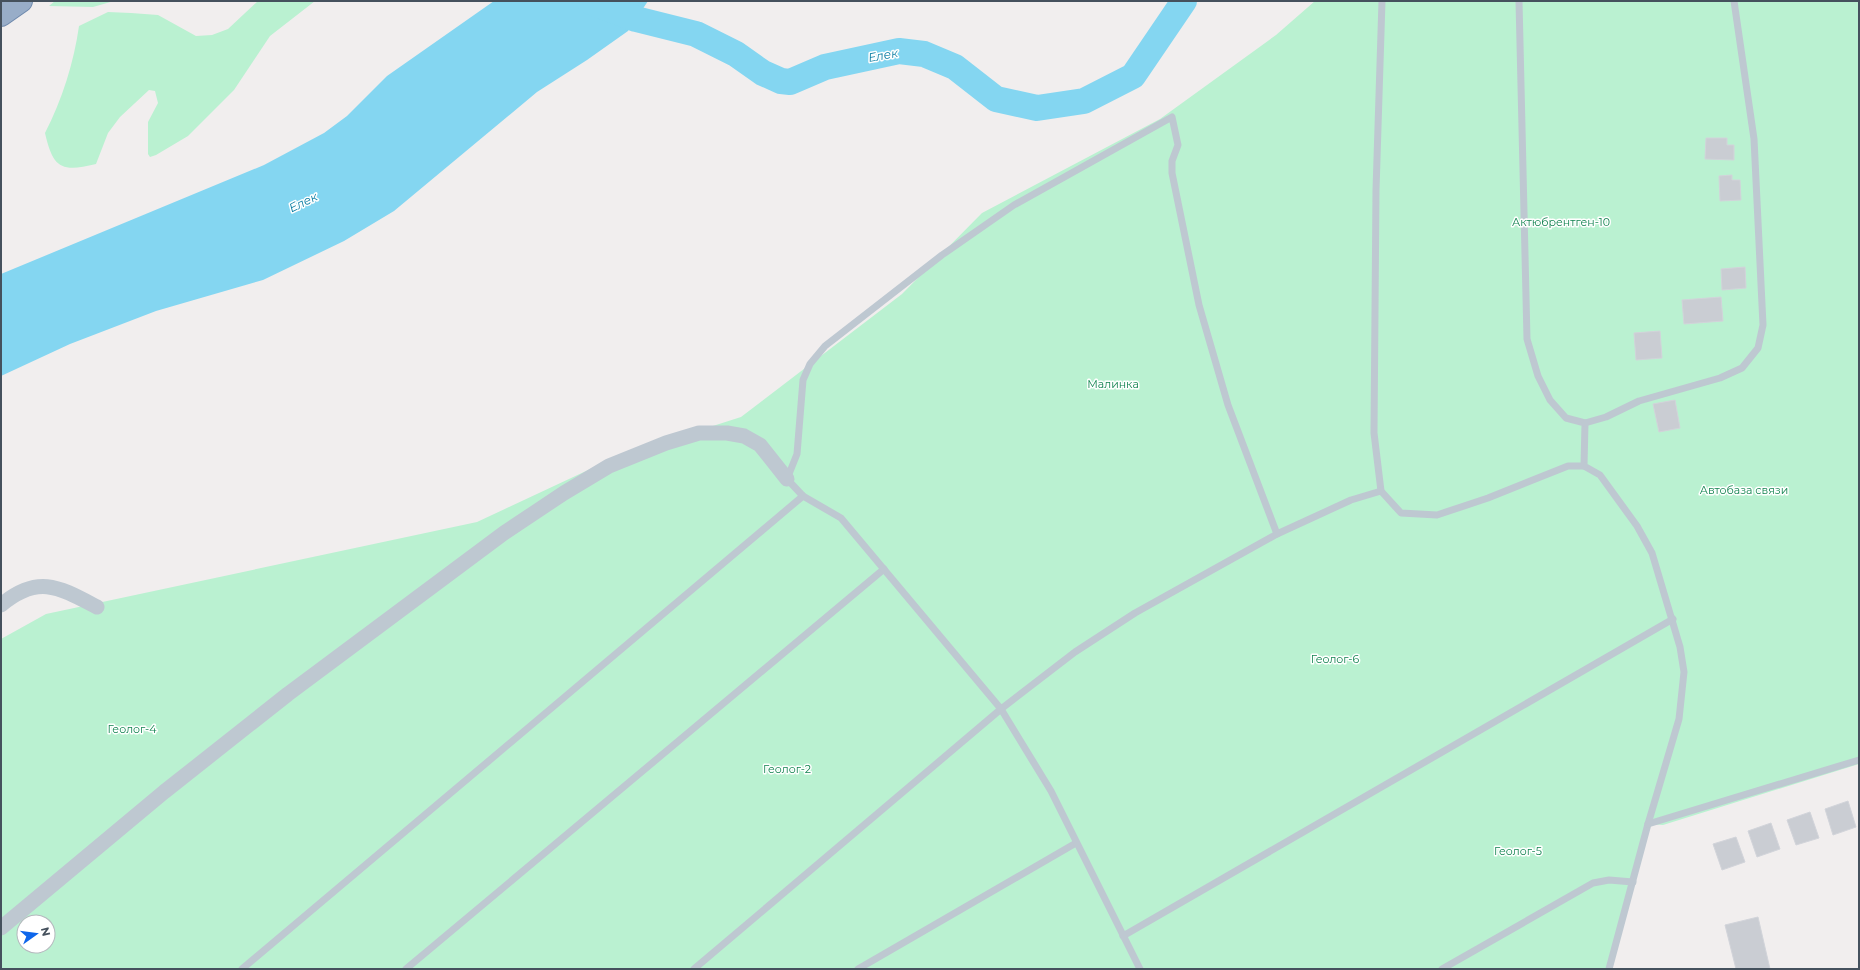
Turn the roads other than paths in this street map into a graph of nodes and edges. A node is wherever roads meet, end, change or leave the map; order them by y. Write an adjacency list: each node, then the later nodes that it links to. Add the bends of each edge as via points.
1 (21, 1): 5 (highway)
2 (1382, 1): 9 (lane, via 1376,190 1374,425)
3 (1519, 1): 6 (lane, via 1527,339 1538,376 1550,400 1566,418)
4 (1734, 1): 6 (lane, via 1754,140 1763,325 1758,348 1742,368 1720,378 1639,401 1606,417)
5 (1, 16)
6 (1585, 423): 7 (lane)
7 (1584, 466): 9 (lane, via 1568,466 1488,498 1437,514 1401,513); 15 (lane, via 1600,475 1637,526 1652,553)
8 (787, 479): 10 (lane); 11 (lane, via 797,454 802,380 810,364 825,346 942,255 1014,205 1172,117 1178,145 1172,161 1172,173 1200,305 1228,405); 21 (street, via 760,445 744,436 727,433 699,433 608,466 504,533 288,694 164,792)
9 (1381, 491): 11 (lane, via 1351,500)
10 (804, 496): 12 (lane, via 841,518); 23 (lane)
11 (1278, 534): 16 (lane, via 1135,613 1075,652)
12 (884, 569): 16 (lane); 24 (lane)
13 (1, 605): 14 (street, via 30,588 51,586)
14 (97, 607)
15 (1673, 619): 18 (lane, via 1684,672 1682,695 1679,719); 22 (lane)
16 (1001, 709): 19 (lane, via 1051,791); 25 (lane)
17 (1859, 760): 18 (lane)
18 (1648, 824): 20 (lane)
19 (1076, 843): 22 (lane); 26 (lane)
20 (1633, 882): 28 (lane, via 1609,880 1593,884); 29 (lane)
21 (1, 928)
22 (1123, 936): 27 (lane)
23 (242, 969)
24 (406, 969)
25 (694, 969)
26 (858, 969)
27 (1140, 969)
28 (1442, 969)
29 (1609, 969)

